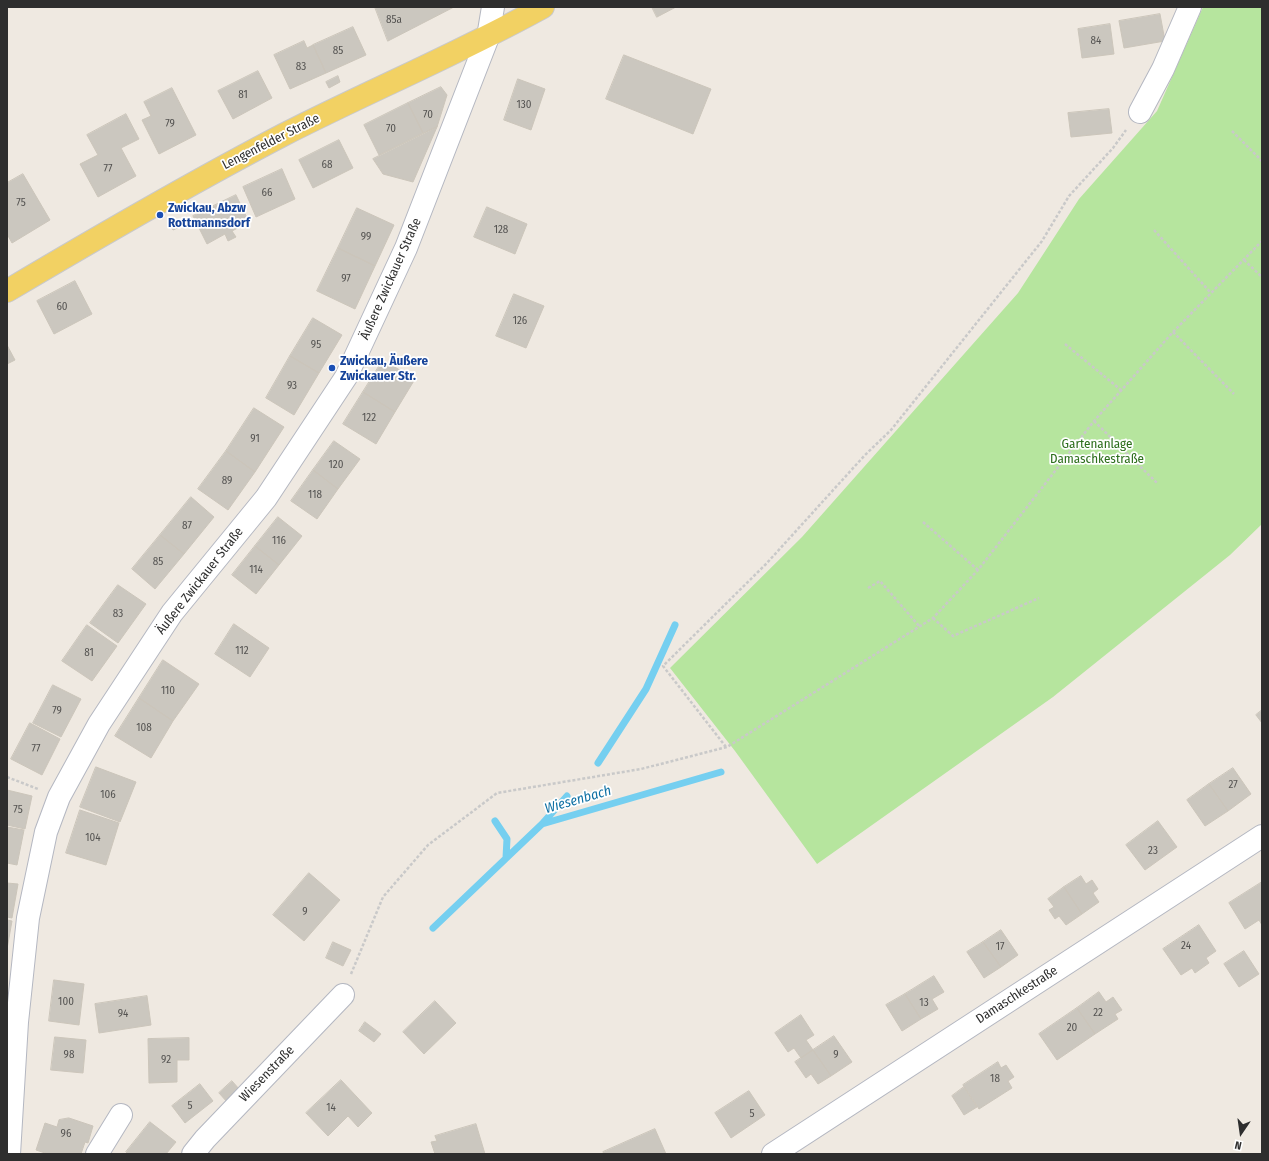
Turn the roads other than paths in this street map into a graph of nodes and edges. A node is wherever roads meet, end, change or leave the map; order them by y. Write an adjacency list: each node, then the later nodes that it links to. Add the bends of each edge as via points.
1 (493, 7): 4 (street, Äußere Zwickauer Straße)
2 (543, 7): 4 (main road, Lengenfelder Straße)
3 (1190, 7): 5 (street)
4 (488, 38): 6 (main road, Lengenfelder Straße, via 284,134 156,203); 10 (street, Äußere Zwickauer Straße, via 406,248 346,377 266,498 172,613 99,724 59,797 46,832 28,918 17,1022)
5 (1140, 112)
6 (7, 291)
7 (1262, 836): 13 (street, Damaschkestraße)
8 (343, 995): 12 (street, Wiesenstraße)
9 (121, 1115): 11 (street)
10 (9, 1154)
11 (97, 1154)
12 (193, 1154)
13 (773, 1154)

